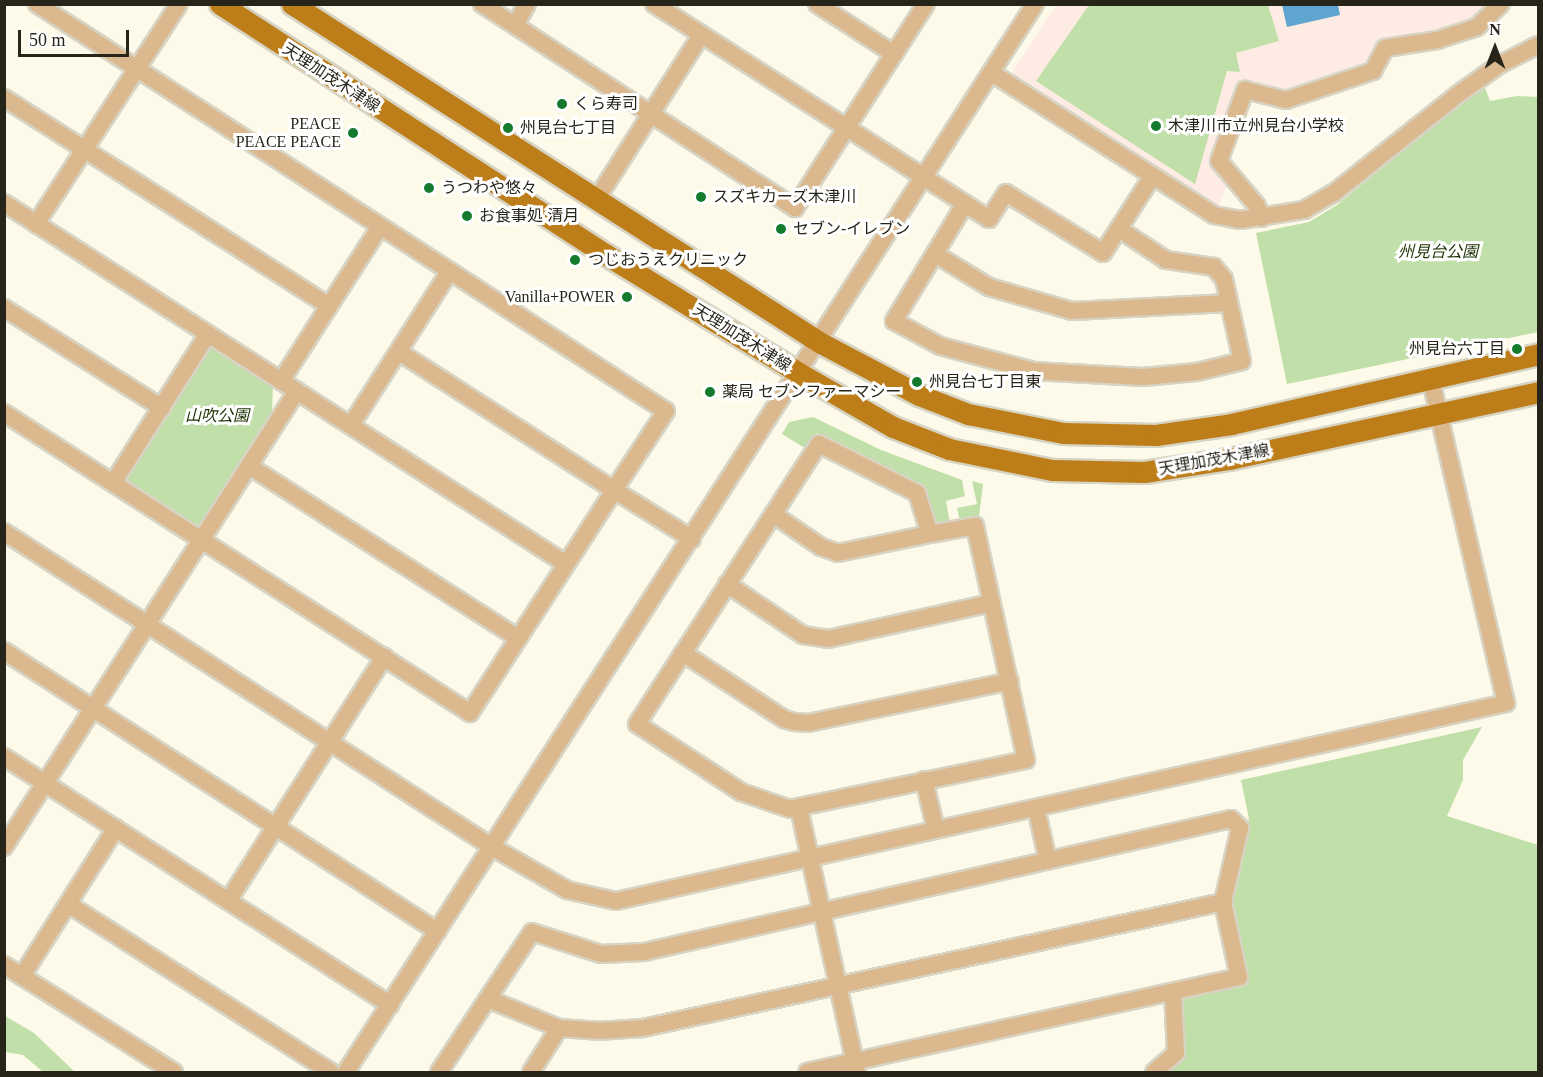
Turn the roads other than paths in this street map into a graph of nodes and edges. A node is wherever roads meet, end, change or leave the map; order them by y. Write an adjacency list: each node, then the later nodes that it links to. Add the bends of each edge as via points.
1 (38, 4): 16 (street)
2 (178, 4): 16 (street)
3 (220, 4): 40 (main road, 天理加茂木津線, via 605,254)
4 (292, 4): 24 (main road, 天理加茂木津線)
5 (482, 4): 12 (street)
6 (527, 4): 12 (street)
7 (654, 4): 13 (street)
8 (817, 4): 15 (street)
9 (926, 4): 15 (street)
10 (1035, 4): 17 (street)
11 (1501, 4): 27 (street, via 1477,27 1437,40 1385,48 1373,71 1286,100 1245,90 1219,161 1257,206)
12 (515, 25): 19 (street)
13 (701, 35): 19 (street); 20 (street)
14 (1539, 45): 27 (street, via 1499,65 1457,95 1334,193 1304,210)
15 (894, 54): 20 (street)
16 (136, 68): 21 (street); 29 (street)
17 (992, 73): 22 (street); 23 (street)
18 (4, 98): 21 (street)
19 (650, 115): 20 (street, via 795,208); 24 (street)
20 (846, 128): 23 (street)
21 (85, 149): 28 (street); 34 (street)
22 (1152, 177): 27 (street, via 1214,215 1240,220); 30 (street)
23 (923, 178): 26 (street); 37 (street)
24 (596, 200): 37 (main road, 天理加茂木津線)
25 (4, 203): 28 (street)
26 (965, 204): 30 (street, via 989,219 1006,193 1103,253); 31 (street)
27 (1262, 218)
28 (36, 224): 36 (street)
29 (380, 226): 32 (street); 34 (street)
30 (1119, 229): 33 (street, via 1166,260 1214,267 1224,279)
31 (935, 254): 33 (street, via 989,287 1072,311); 33 (street, via 894,321 940,345 1033,371 1143,377 1197,372 1242,361)
32 (450, 271): 38 (street); 51 (street, via 666,411)
33 (1229, 303)
34 (328, 305): 42 (street)
35 (4, 308): 45 (street)
36 (208, 334): 42 (street); 45 (street)
37 (819, 342): 40 (street); 41 (main road, 天理加茂木津線, via 919,395 968,414 1037,430 1086,435 1156,435 1200,430)
38 (399, 352): 48 (street); 51 (street)
39 (1539, 354): 41 (main road, 天理加茂木津線)
40 (799, 373): 47 (main road, 天理加茂木津線, via 893,427 949,448 1052,470 1173,469); 55 (street)
41 (1430, 377): 47 (street)
42 (281, 381): 43 (street)
43 (297, 391): 48 (street); 49 (street)
44 (1539, 392): 47 (main road, 天理加茂木津線)
45 (162, 408): 50 (street)
46 (4, 413): 50 (street)
47 (1439, 416): 72 (street, via 1506,703)
48 (351, 425): 57 (street)
49 (249, 466): 56 (street); 61 (street)
50 (113, 483): 56 (street)
51 (614, 490): 55 (street); 57 (street)
52 (773, 514): 54 (street, via 821,547 838,553); 54 (street, via 819,444 917,493); 58 (street)
53 (4, 532): 60 (street)
54 (930, 534): 59 (street, via 975,526)
55 (692, 539): 77 (street)
56 (202, 541): 60 (street); 64 (street)
57 (566, 564): 61 (street)
58 (727, 584): 59 (street, via 804,635 828,639); 63 (street)
59 (992, 603): 65 (street)
60 (147, 625): 66 (street); 67 (street)
61 (518, 638): 64 (street, via 470,713)
62 (4, 651): 66 (street)
63 (683, 653): 65 (street, via 794,722 808,723); 71 (street, via 637,724 760,802)
64 (384, 657): 67 (street)
65 (1010, 681): 69 (street, via 1026,760)
66 (93, 708): 70 (street); 73 (street)
67 (330, 742): 73 (street); 77 (street)
68 (4, 757): 70 (street)
69 (924, 780): 71 (street); 75 (street)
70 (45, 783): 74 (street); 76 (street)
71 (799, 808): 78 (street)
72 (1036, 808): 75 (street); 79 (street)
73 (276, 827): 80 (street); 84 (street)
74 (116, 828): 80 (street); 82 (street)
75 (936, 830): 78 (street)
76 (4, 846)
77 (492, 847): 78 (street, via 567,890 608,901); 84 (street)
78 (810, 858): 83 (street)
79 (1048, 861): 81 (street, via 1231,819 1240,828); 83 (street)
80 (228, 901): 90 (street)
81 (1222, 902): 87 (street); 88 (street, via 1239,977)
82 (68, 904): 86 (street); 94 (street)
83 (822, 912): 87 (street); 89 (street, via 636,952 601,954 577,950 532,932)
84 (437, 931): 90 (street)
85 (4, 965): 86 (street)
86 (22, 976): 93 (street)
87 (838, 986): 91 (street, via 643,1028); 92 (street)
88 (1173, 992): 92 (street); 99 (street, via 1176,1053)
89 (488, 999): 91 (street); 96 (street)
90 (390, 1005): 95 (street)
91 (559, 1028): 97 (street)
92 (856, 1067): 98 (street)
93 (174, 1072)
94 (331, 1072)
95 (346, 1072)
96 (439, 1072)
97 (531, 1072)
98 (807, 1072)
99 (1154, 1072)

